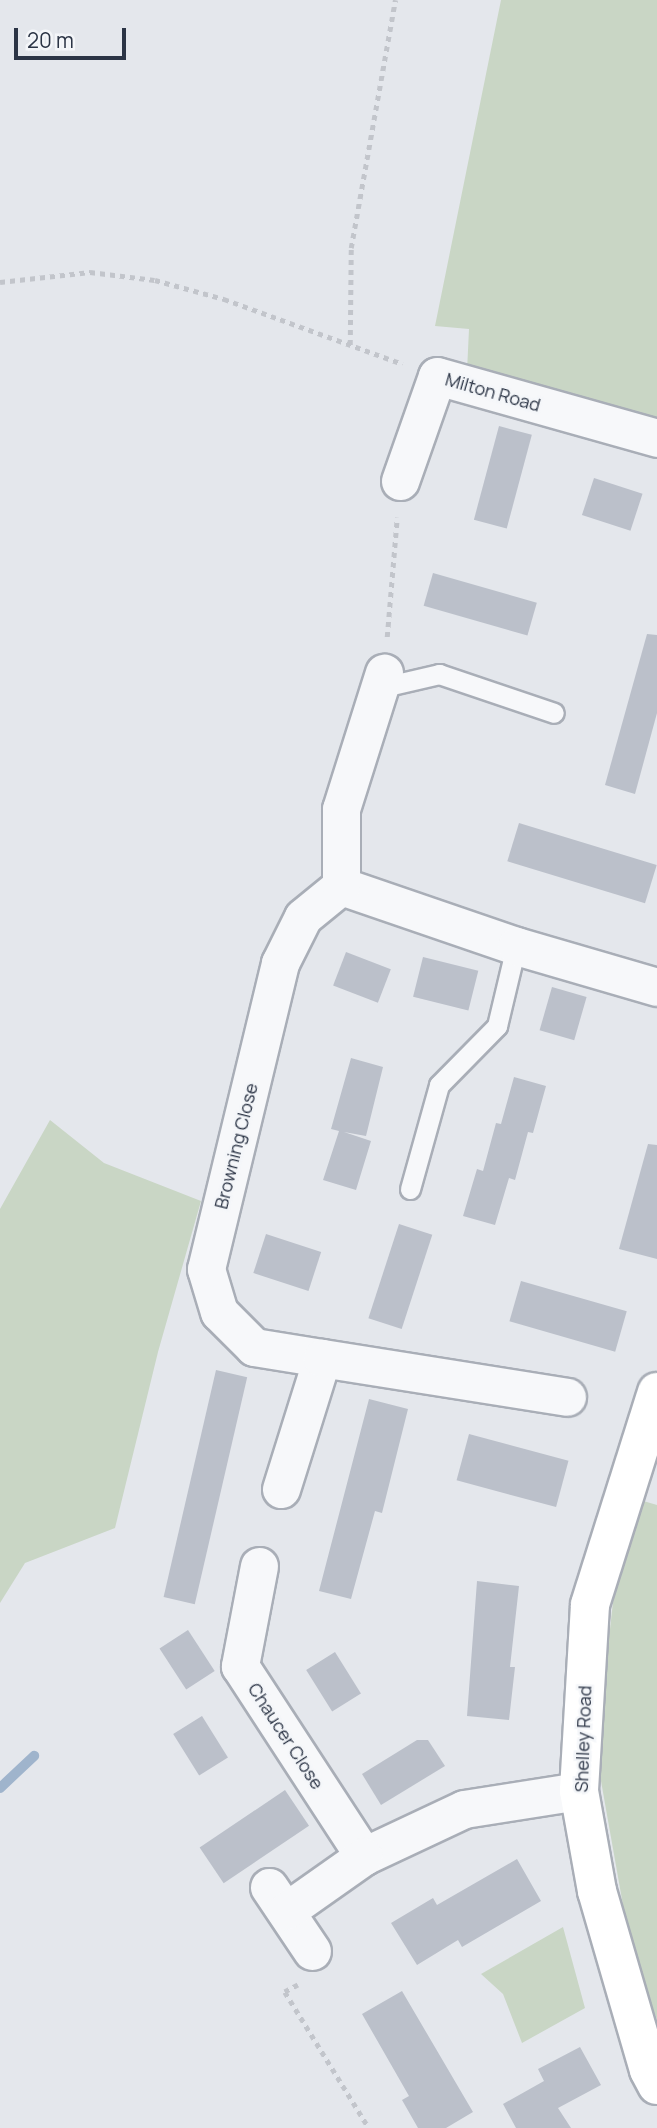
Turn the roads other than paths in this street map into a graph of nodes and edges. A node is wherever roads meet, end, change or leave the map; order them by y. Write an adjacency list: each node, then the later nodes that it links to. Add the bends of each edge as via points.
1 (657, 438): 2 (street, Milton Road, via 437,376)
2 (400, 481)
3 (382, 680): 4 (lane, via 439,674); 5 (street, via 341,809)
4 (554, 713)
5 (341, 886): 6 (street); 9 (street, Browning Close, via 303,917 280,963 206,1269 219,1311 254,1347)
6 (516, 946): 7 (street); 8 (lane, via 497,1026 439,1085)
7 (657, 987)
8 (410, 1189)
9 (323, 1358): 11 (street, Browning Close); 12 (street)
10 (657, 1392): 14 (street, Shelley Road, via 590,1605)
11 (567, 1397)
12 (281, 1489)
13 (259, 1566): 15 (street, Chaucer Close, via 240,1666)
14 (579, 1791): 15 (street, via 464,1809); 17 (street, Shelley Road, via 597,1891)
15 (364, 1856): 16 (street, via 277,1899)
16 (312, 1951)
17 (657, 2085)

